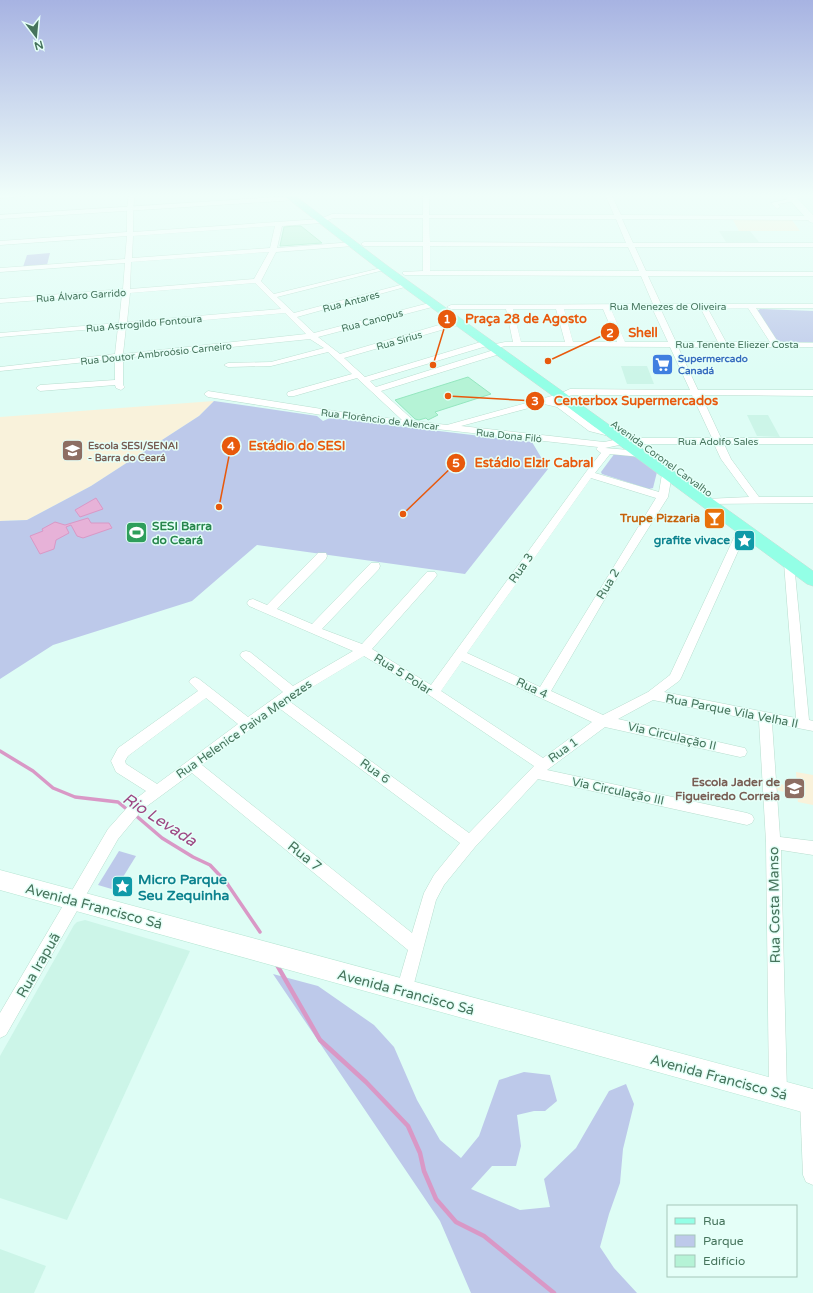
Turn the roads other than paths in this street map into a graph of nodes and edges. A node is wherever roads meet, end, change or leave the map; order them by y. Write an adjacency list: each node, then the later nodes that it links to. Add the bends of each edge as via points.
1 (128, 254): 8 (street)
2 (216, 254): 8 (street)
3 (271, 254): 15 (street)
4 (370, 254): 9 (main road, Avenida Coronel Carvalho)
5 (375, 254): 11 (main road, Avenida Coronel Carvalho)
6 (427, 254): 12 (street)
7 (635, 254): 13 (street)
8 (128, 261): 10 (street); 17 (street)
9 (385, 268): 16 (main road, Avenida Coronel Carvalho); 18 (street)
10 (0, 270)
11 (405, 273): 12 (street); 21 (main road, Avenida Coronel Carvalho)
12 (428, 273): 13 (street)
13 (643, 274): 14 (street); 25 (street)
14 (813, 274)
15 (257, 281): 17 (street, Rua Álvaro Garrido); 18 (street)
16 (408, 285): 20 (main road, Avenida Coronel Carvalho); 29 (street, Rua Antares)
17 (126, 292): 19 (street, Rua Álvaro Garrido); 31 (street)
18 (273, 296): 29 (street)
19 (0, 301)
20 (433, 304): 30 (main road, Avenida Coronel Carvalho); 33 (street, Rua Canopus)
21 (451, 306): 22 (street, Rua Menezes de Oliveira); 41 (main road, Avenida Coronel Carvalho)
22 (509, 306): 23 (street, Rua Menezes de Oliveira); 34 (street)
23 (560, 306): 24 (street, Rua Menezes de Oliveira); 35 (street)
24 (606, 306): 25 (street, Rua Menezes de Oliveira); 36 (street)
25 (658, 306): 26 (street, Rua Menezes de Oliveira); 37 (street, via 658,312)
26 (703, 306): 27 (street, Rua Menezes de Oliveira); 38 (street)
27 (751, 306): 28 (street, Rua Menezes de Oliveira); 39 (street)
28 (813, 306)
29 (290, 314): 31 (street, Rua Astrogildo Fontoura); 33 (street)
30 (459, 322): 41 (main road, Avenida Coronel Carvalho); 44 (street, Rua Sirius)
31 (122, 325): 32 (street, Rua Astrogildo Fontoura); 43 (street)
32 (0, 335)
33 (312, 336): 42 (street); 43 (street, Rua Doutor Ambroósio Carneiro)
34 (518, 344): 35 (street, Rua Tenente Eliezer Costa); 41 (street, Rua Tenente Eliezer Costa)
35 (570, 344): 36 (street, Rua Tenente Eliezer Costa)
36 (622, 344): 37 (street, Rua Tenente Eliezer Costa)
37 (674, 344): 38 (street, Rua Tenente Eliezer Costa); 50 (street)
38 (723, 344): 39 (street, Rua Tenente Eliezer Costa)
39 (776, 344): 40 (street, Rua Tenente Eliezer Costa)
40 (813, 345)
41 (496, 346): 47 (street); 51 (street); 52 (main road, Avenida Coronel Carvalho)
42 (330, 350): 44 (street); 45 (street, via 271,364)
43 (119, 357): 46 (street, Rua Doutor Ambroósio Carneiro); 49 (street, via 120,384)
44 (338, 357): 47 (street)
45 (228, 364)
46 (0, 369)
47 (361, 377): 51 (street); 55 (street)
48 (813, 387): 50 (street, Rua Florêncio de Alencar)
49 (40, 388)
50 (694, 389): 52 (street, Rua Florêncio de Alencar); 53 (street, Rua Florêncio de Alencar); 59 (street)
51 (375, 390): 57 (street)
52 (565, 391): 56 (street, Rua Florêncio de Alencar); 61 (main road, Avenida Coronel Carvalho); 61 (main road, Avenida Coronel Carvalho)
53 (813, 393)
54 (208, 394): 57 (street, Rua Florêncio de Alencar, via 347,416)
55 (291, 394)
56 (543, 401): 58 (street, Rua Florêncio de Alencar); 61 (street, Avenida Coronel Carvalho, via 560,405 592,429)
57 (411, 423): 58 (street, Rua Florêncio de Alencar)
58 (444, 428): 62 (street, Rua Dona Filó, via 573,442)
59 (718, 441): 60 (street, Rua Adolfo Sales); 61 (street, Rua Adolfo Sales); 66 (street, via 726,458)
60 (813, 441)
61 (629, 442): 62 (street, Rua Dona Filó); 62 (street, Rua Dona Filó, via 612,451); 64 (main road, Avenida Coronel Carvalho); 68 (main road, Avenida Coronel Carvalho)
62 (605, 449): 63 (street, Rua 3)
63 (589, 474): 65 (street); 80 (street, Rua 3)
64 (667, 474): 65 (street, Rua 2); 68 (main road, Avenida Coronel Carvalho)
65 (663, 497): 86 (street, Rua 2)
66 (756, 500): 67 (street); 68 (street)
67 (813, 500)
68 (714, 502): 69 (main road, Avenida Coronel Carvalho); 72 (main road, Avenida Coronel Carvalho)
69 (743, 529): 71 (main road, Avenida Coronel Carvalho); 87 (street, Rua 1, via 675,678)
70 (322, 556): 77 (street)
71 (789, 563): 75 (main road, Avenida Coronel Carvalho); 92 (street)
72 (813, 565)
73 (375, 566): 78 (street)
74 (431, 575): 79 (street, Rua Helenice Paiva Menezes)
75 (813, 580)
76 (253, 603): 77 (street, Rua 5 Polar)
77 (269, 610): 78 (street, Rua 5 Polar)
78 (314, 630): 79 (street, Rua 5 Polar)
79 (364, 650): 84 (street, Rua Helenice Paiva Menezes); 85 (street, Rua 5 Polar)
80 (460, 655): 85 (street, Rua 3); 86 (street, Rua 4)
81 (246, 656): 84 (street)
82 (195, 682): 83 (street)
83 (206, 692): 91 (street); 96 (street, via 123,752 118,761 121,768)
84 (292, 692): 88 (street, Rua Helenice Paiva Menezes)
85 (433, 692): 95 (street, Rua 5 Polar)
86 (543, 693): 90 (street, Rua 4)
87 (652, 695): 89 (street, Rua Parque Vila Velha II); 90 (street, Rua 1)
88 (279, 701): 91 (street, Rua Helenice Paiva Menezes); 98 (street, Rua 6)
89 (765, 718): 92 (street, Rua Parque Vila Velha II); 99 (street, Rua Costa Manso)
90 (604, 721): 93 (street, Via Circulação II); 95 (street, Rua 1)
91 (247, 724): 94 (street, Rua Helenice Paiva Menezes)
92 (808, 726)
93 (740, 752)
94 (192, 765): 96 (street, Rua Helenice Paiva Menezes); 103 (street, Rua 7)
95 (539, 769): 97 (street, Via Circulação III); 98 (street, Rua 1)
96 (157, 791): 102 (street, Rua Helenice Paiva Menezes, via 138,806 113,834)
97 (747, 819)
98 (470, 842): 103 (street, Rua 1, via 434,888 429,898)
99 (773, 842): 100 (street); 106 (street, Rua Costa Manso)
100 (813, 848)
101 (0, 880): 102 (main road, Avenida Francisco Sá)
102 (76, 900): 104 (main road, Avenida Francisco Sá); 105 (street, Rua Irapuã)
103 (417, 947): 104 (street, Rua 1)
104 (404, 991): 106 (main road, Avenida Francisco Sá)
105 (0, 1029)
106 (778, 1093): 107 (main road, Avenida Francisco Sá)
107 (811, 1102): 108 (street)
108 (813, 1175)

